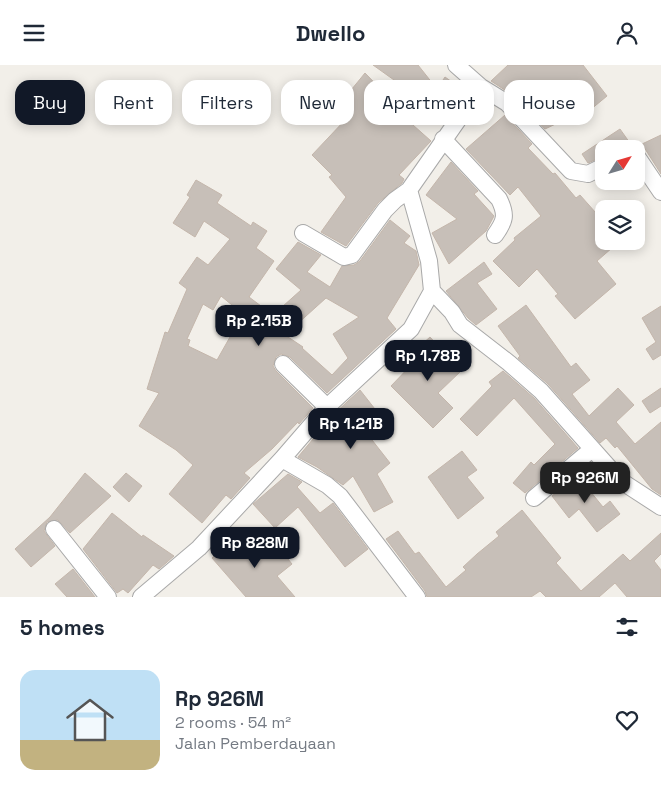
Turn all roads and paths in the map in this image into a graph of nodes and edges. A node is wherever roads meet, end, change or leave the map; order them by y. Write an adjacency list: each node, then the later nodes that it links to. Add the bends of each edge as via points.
1 (456, 65): 2 (street)
2 (473, 80)
3 (494, 95): 7 (street, via 519,114 570,171 588,174)
4 (453, 125): 5 (street)
5 (443, 139): 8 (street); 11 (street, via 499,199 505,219)
6 (645, 168): 9 (street)
7 (595, 170)
8 (410, 190): 10 (street, via 385,210 352,255 344,257); 12 (street, via 429,261)
9 (661, 192)
10 (303, 233)
11 (495, 235)
12 (432, 291): 14 (street, via 411,329); 15 (street, via 452,311 460,325 541,391)
13 (283, 365): 14 (street)
14 (327, 407): 16 (street)
15 (591, 450): 17 (street); 18 (street, via 621,481)
16 (282, 459): 20 (street, via 199,548); 22 (street, via 340,495)
17 (534, 498)
18 (661, 507)
19 (54, 529): 21 (street)
20 (148, 595)
21 (108, 597)
22 (417, 597)

